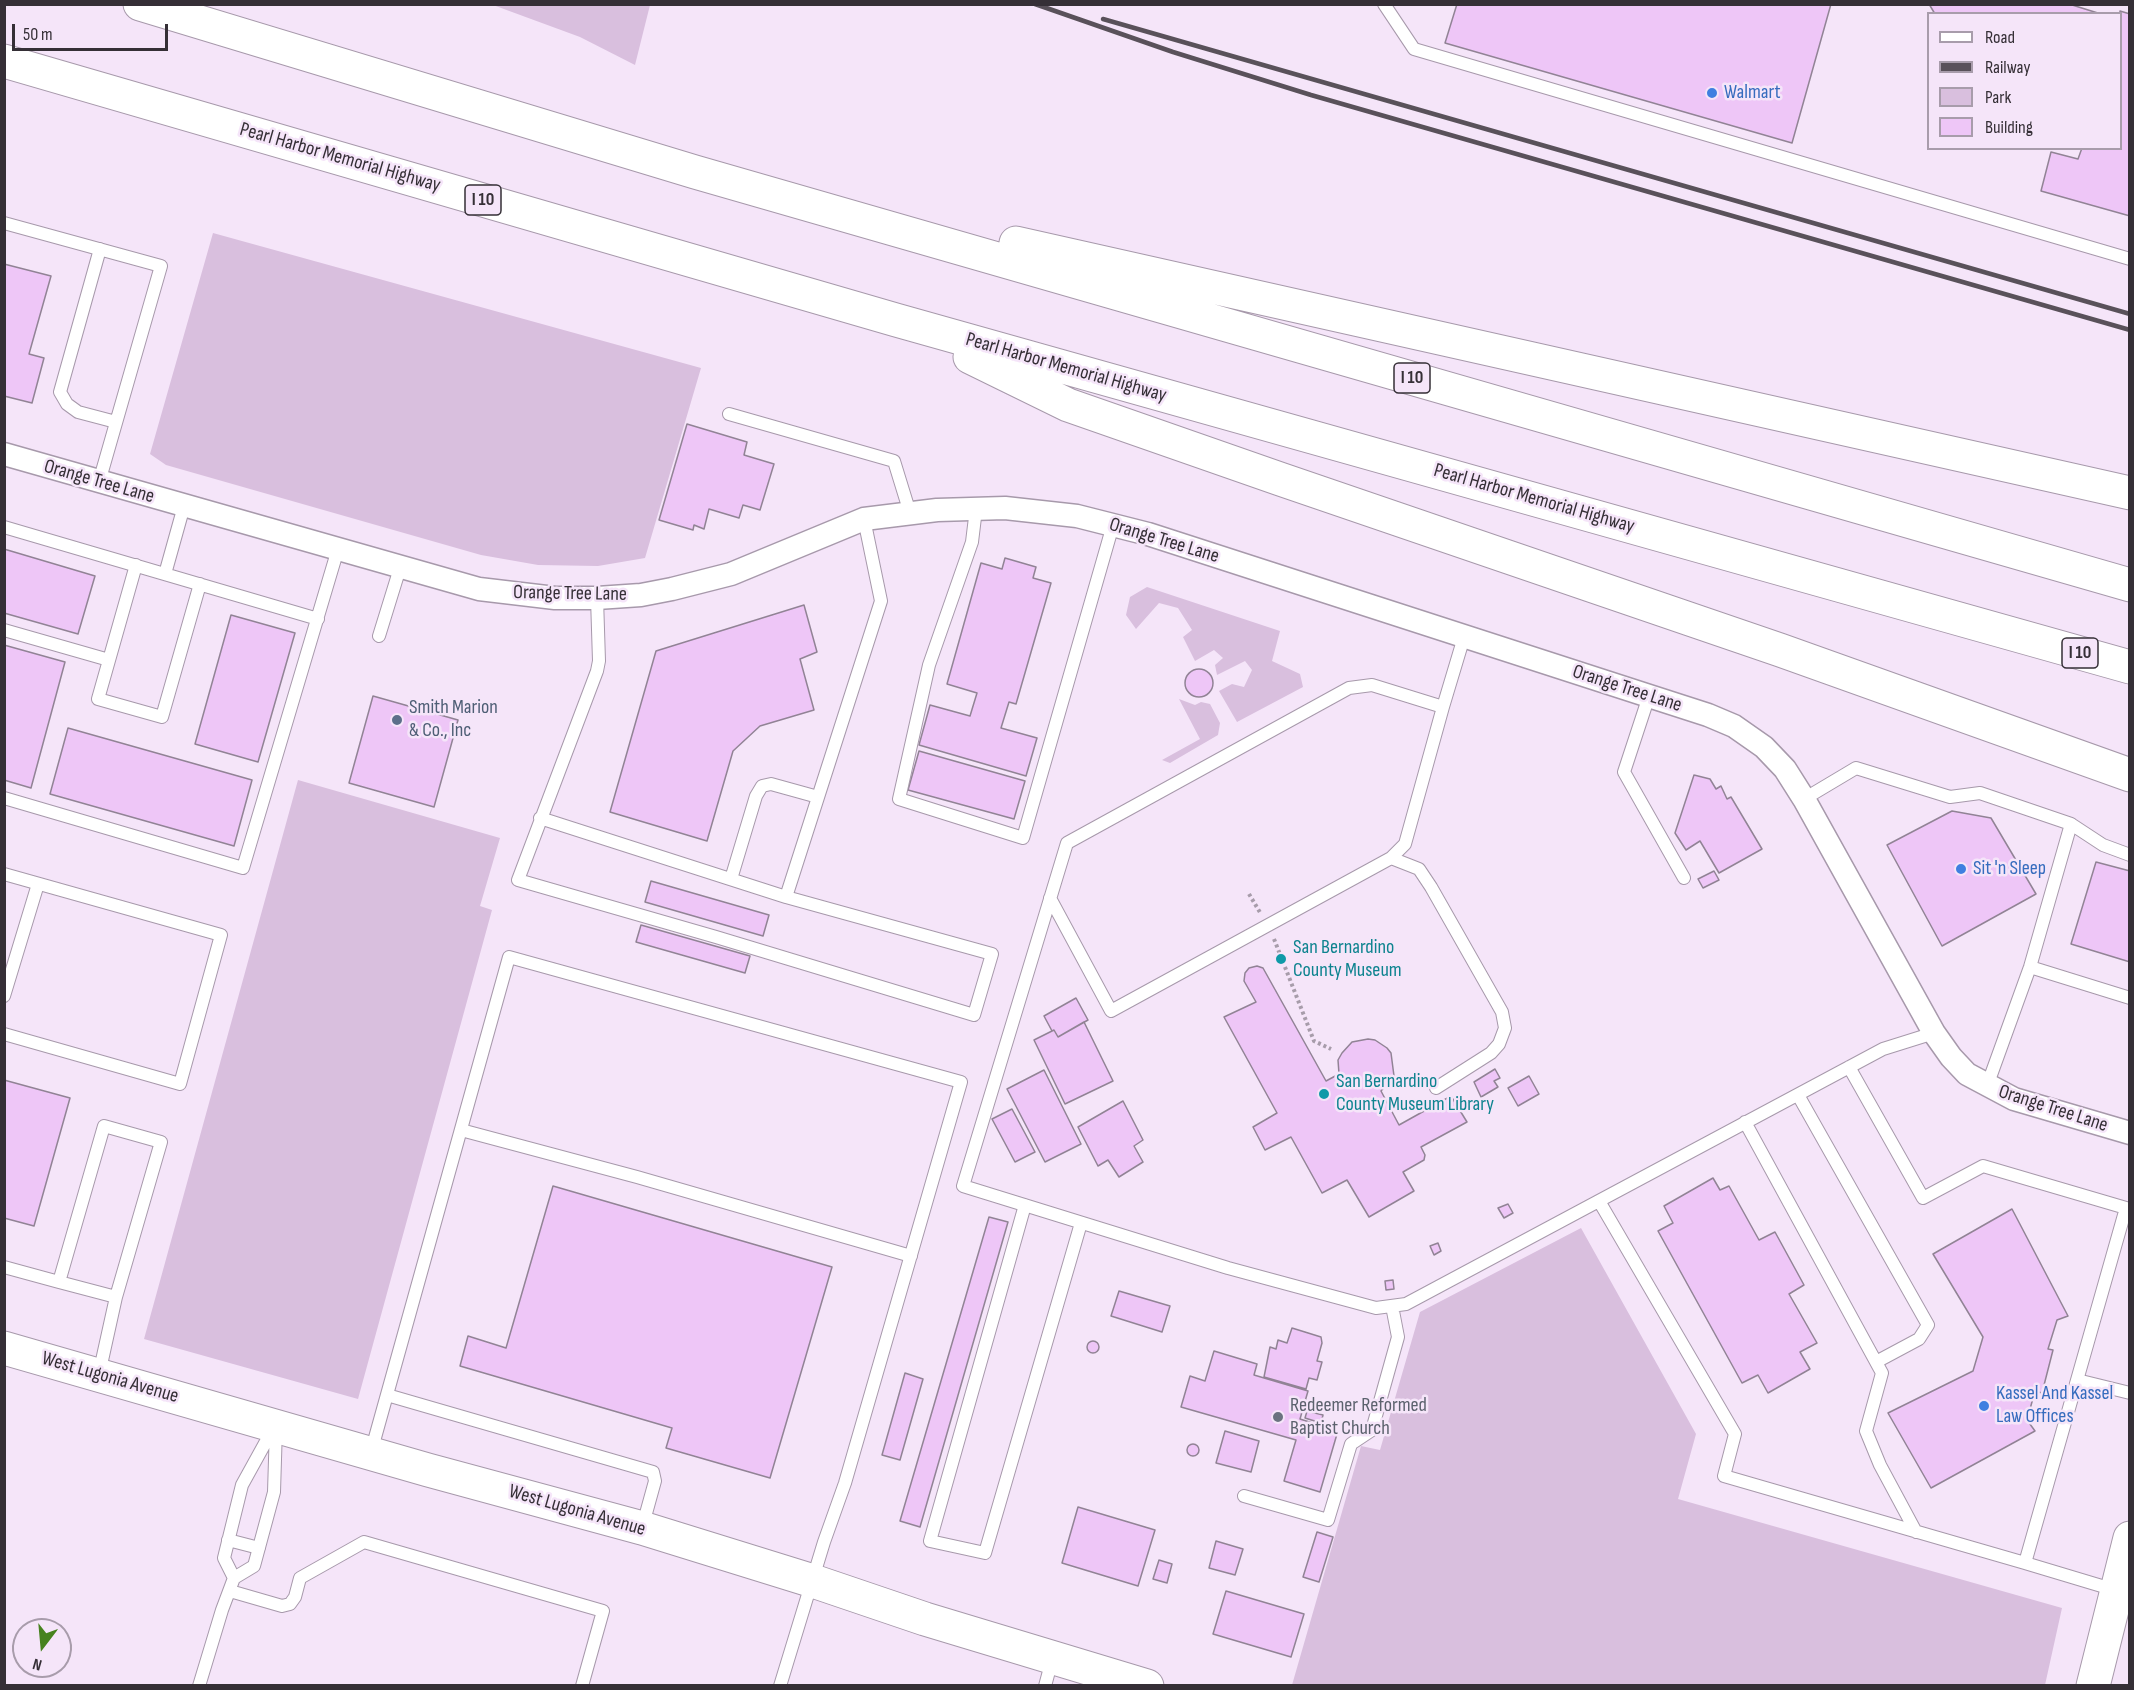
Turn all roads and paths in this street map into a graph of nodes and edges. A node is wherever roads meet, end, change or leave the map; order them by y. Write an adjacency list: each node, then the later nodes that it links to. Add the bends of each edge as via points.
1 (140, 4): 4 (main road, I 10)
2 (1384, 4): 7 (lane, via 1414,49)
3 (4, 61): 8 (main road, Pearl Harbor Memorial Highway / I 10)
4 (695, 172): 13 (main road); 25 (main road, I 10)
5 (4, 223): 6 (lane)
6 (100, 249): 10 (lane, via 60,392 67,404 78,411); 10 (lane, via 161,266)
7 (2130, 259)
8 (896, 320): 32 (main road, Pearl Harbor Memorial Highway / I 10); 35 (main road, via 1068,405)
9 (729, 414): 16 (lane, via 894,461)
10 (116, 422): 12 (lane)
11 (4, 454): 12 (street, Orange Tree Lane)
12 (99, 482): 14 (street, Orange Tree Lane)
13 (2130, 493)
14 (184, 507): 20 (street, Orange Tree Lane); 23 (lane)
15 (976, 509): 16 (street, Orange Tree Lane); 18 (street, Orange Tree Lane, via 1005,508 1077,516); 18 (lane, via 972,542 929,665 899,799 1023,838)
16 (910, 513): 17 (street, Orange Tree Lane)
17 (864, 519): 26 (street, Orange Tree Lane, via 731,574 641,595); 36 (lane, via 881,601)
18 (1113, 525): 30 (street, Orange Tree Lane)
19 (4, 527): 21 (lane)
20 (338, 549): 22 (street, Orange Tree Lane); 27 (lane)
21 (136, 566): 23 (lane); 31 (lane)
22 (400, 568): 26 (street, Orange Tree Lane, via 479,589); 29 (lane)
23 (165, 574): 24 (lane)
24 (200, 584): 27 (lane); 31 (lane, via 162,717 98,699)
25 (2130, 585)
26 (597, 598): 39 (lane, via 597,671)
27 (318, 619): 37 (lane, via 243,868)
28 (4, 630): 31 (lane)
29 (379, 636)
30 (1464, 637): 33 (street, Orange Tree Lane); 34 (lane)
31 (109, 660)
32 (2130, 667)
33 (1649, 696): 38 (street, Orange Tree Lane, via 1734,726 1764,747 1785,769); 44 (lane, via 1624,772)
34 (1443, 707): 42 (lane, via 1405,844); 49 (lane, via 1371,685 1349,688 1067,843)
35 (2130, 775)
36 (818, 797): 45 (lane, via 771,784 762,786); 48 (lane)
37 (4, 798)
38 (1804, 799): 40 (lane, via 1856,768 1950,796 1980,793); 54 (street, Orange Tree Lane)
39 (540, 818): 45 (lane); 48 (lane, via 518,880 974,1015 992,954)
40 (2071, 825): 41 (lane, via 2103,845); 51 (lane)
41 (2130, 855)
42 (1391, 858): 50 (lane); 59 (lane, via 1419,869 1502,1012 1505,1028 1499,1044)
43 (4, 874): 46 (lane)
44 (1684, 878)
45 (731, 879): 48 (lane)
46 (38, 884): 52 (lane); 55 (lane, via 221,935 180,1084)
47 (1249, 894): 50 (path)
48 (786, 897)
49 (1050, 898): 50 (lane, via 1111,1011); 65 (lane, via 963,1186)
50 (1269, 926): 56 (path, via 1314,1041)
51 (2030, 968): 53 (lane); 58 (lane)
52 (4, 996)
53 (2130, 998)
54 (1934, 1033): 57 (lane, via 1883,1049); 58 (street, Orange Tree Lane, via 1967,1074)
55 (4, 1034)
56 (1330, 1049)
57 (1849, 1067): 60 (lane); 75 (lane, via 1923,1198 1983,1166 2126,1208)
58 (1987, 1086): 63 (street, Orange Tree Lane, via 2014,1099)
59 (1436, 1088)
60 (1798, 1095): 61 (lane); 73 (lane, via 1928,1325 1919,1340)
61 (1745, 1122): 64 (lane); 73 (lane)
62 (461, 1130): 67 (lane); 67 (lane, via 509,957 961,1082); 77 (lane)
63 (2130, 1133)
64 (1599, 1201): 71 (lane, via 1406,1304); 82 (lane, via 1735,1434 1724,1476)
65 (1025, 1205): 66 (lane); 66 (lane, via 930,1541 985,1554)
66 (1081, 1223): 71 (lane, via 1376,1308)
67 (910, 1256): 88 (lane)
68 (4, 1267): 69 (lane)
69 (59, 1282): 70 (lane); 70 (lane, via 104,1126 161,1142)
70 (116, 1297): 74 (lane)
71 (1392, 1306): 80 (lane, via 1398,1337 1371,1430 1351,1444 1328,1520)
72 (4, 1348): 74 (main road, West Lugonia Avenue)
73 (1876, 1362): 82 (lane, via 1882,1373 1866,1431)
74 (98, 1375): 78 (main road, West Lugonia Avenue)
75 (2077, 1380): 76 (lane); 86 (lane)
76 (2130, 1393)
77 (387, 1395): 79 (lane); 81 (lane, via 652,1472 655,1481)
78 (276, 1425): 79 (main road, West Lugonia Avenue); 84 (lane, via 242,1485); 85 (lane, via 274,1492)
79 (370, 1453): 81 (main road, West Lugonia Avenue)
80 (1244, 1496)
81 (642, 1528): 88 (main road, West Lugonia Avenue)
82 (1916, 1532): 86 (lane)
83 (2130, 1538): 89 (main road)
84 (228, 1540): 85 (lane); 87 (lane, via 224,1558)
85 (260, 1548): 87 (lane, via 254,1566)
86 (2025, 1563): 89 (lane)
87 (234, 1578): 90 (lane)
88 (813, 1581): 91 (main road, West Lugonia Avenue, via 925,1619); 94 (lane)
89 (2115, 1590): 96 (main road)
90 (230, 1591): 92 (lane); 93 (lane, via 282,1606 290,1604 300,1578 364,1542 603,1611)
91 (1049, 1672): 95 (main road, West Lugonia Avenue)
92 (199, 1686)
93 (582, 1686)
94 (780, 1686)
95 (1147, 1686)
96 (2093, 1686)

